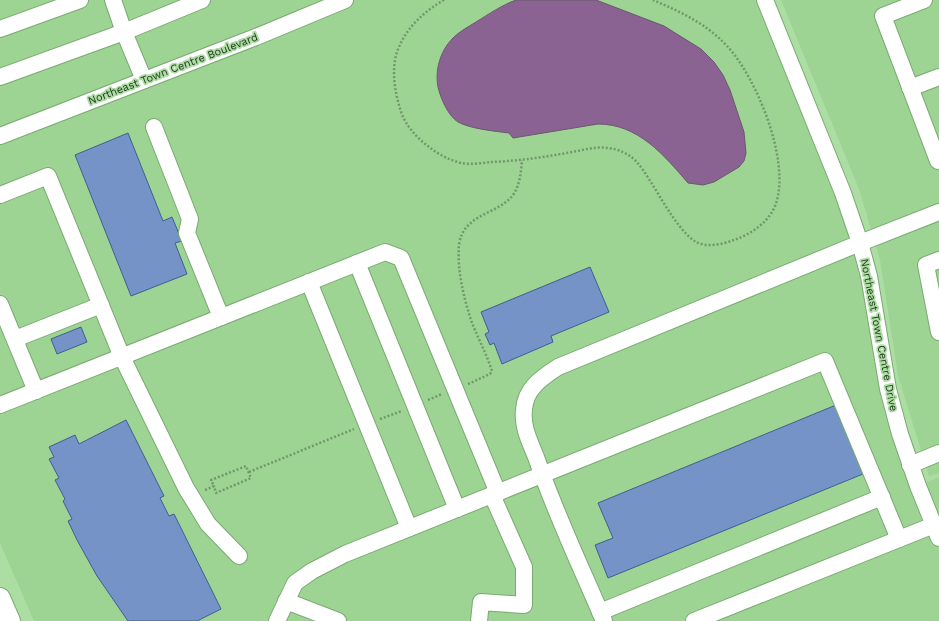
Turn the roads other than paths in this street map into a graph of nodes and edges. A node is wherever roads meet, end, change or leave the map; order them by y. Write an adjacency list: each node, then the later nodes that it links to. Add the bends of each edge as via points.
1 (80, 0): 7 (street)
2 (113, 0): 8 (street)
3 (202, 0): 8 (street)
4 (765, 0): 18 (street, Northeast Town Centre Drive, via 843,193)
5 (924, 0): 12 (street, via 883,16)
6 (342, 1): 11 (street, Northeast Town Centre Boulevard)
7 (0, 29)
8 (124, 32): 9 (street); 11 (street)
9 (0, 77)
10 (939, 77): 12 (street)
11 (144, 80): 14 (street, Northeast Town Centre Boulevard)
12 (910, 88): 15 (street)
13 (154, 127): 24 (street, via 190,219 187,232)
14 (0, 136)
15 (939, 160)
16 (0, 195): 23 (street, via 48,176)
17 (939, 212): 18 (street)
18 (860, 243): 31 (street, Northeast Town Centre Drive, via 869,276 888,389); 32 (street, via 558,367 545,375 526,398 524,410 524,425)
19 (939, 260): 25 (street, via 926,265)
20 (357, 264): 21 (street); 33 (street, via 385,252 401,258); 35 (street)
21 (309, 282): 24 (street); 36 (street)
22 (0, 304): 26 (street)
23 (101, 305): 26 (street); 27 (street)
24 (222, 317): 27 (street)
25 (939, 332)
26 (15, 339): 28 (street)
27 (122, 357): 28 (street); 39 (street, via 186,488 208,524)
28 (36, 391): 29 (street)
29 (0, 405)
30 (939, 453): 31 (street)
31 (910, 465): 37 (street, Northeast Town Centre Drive)
32 (542, 475): 33 (street); 34 (street, via 825,360); 42 (street)
33 (495, 494): 35 (street); 46 (street, via 524,567 524,605 481,602)
34 (882, 497): 38 (street); 42 (street)
35 (457, 509): 36 (street)
36 (409, 528): 41 (street, via 345,554 312,571 295,583)
37 (936, 531): 38 (street)
38 (899, 539): 47 (street)
39 (239, 556)
40 (0, 598): 43 (main road)
41 (286, 601): 44 (street); 45 (street)
42 (602, 616)
43 (10, 621)
44 (277, 621)
45 (338, 621)
46 (479, 621)
47 (694, 621)

